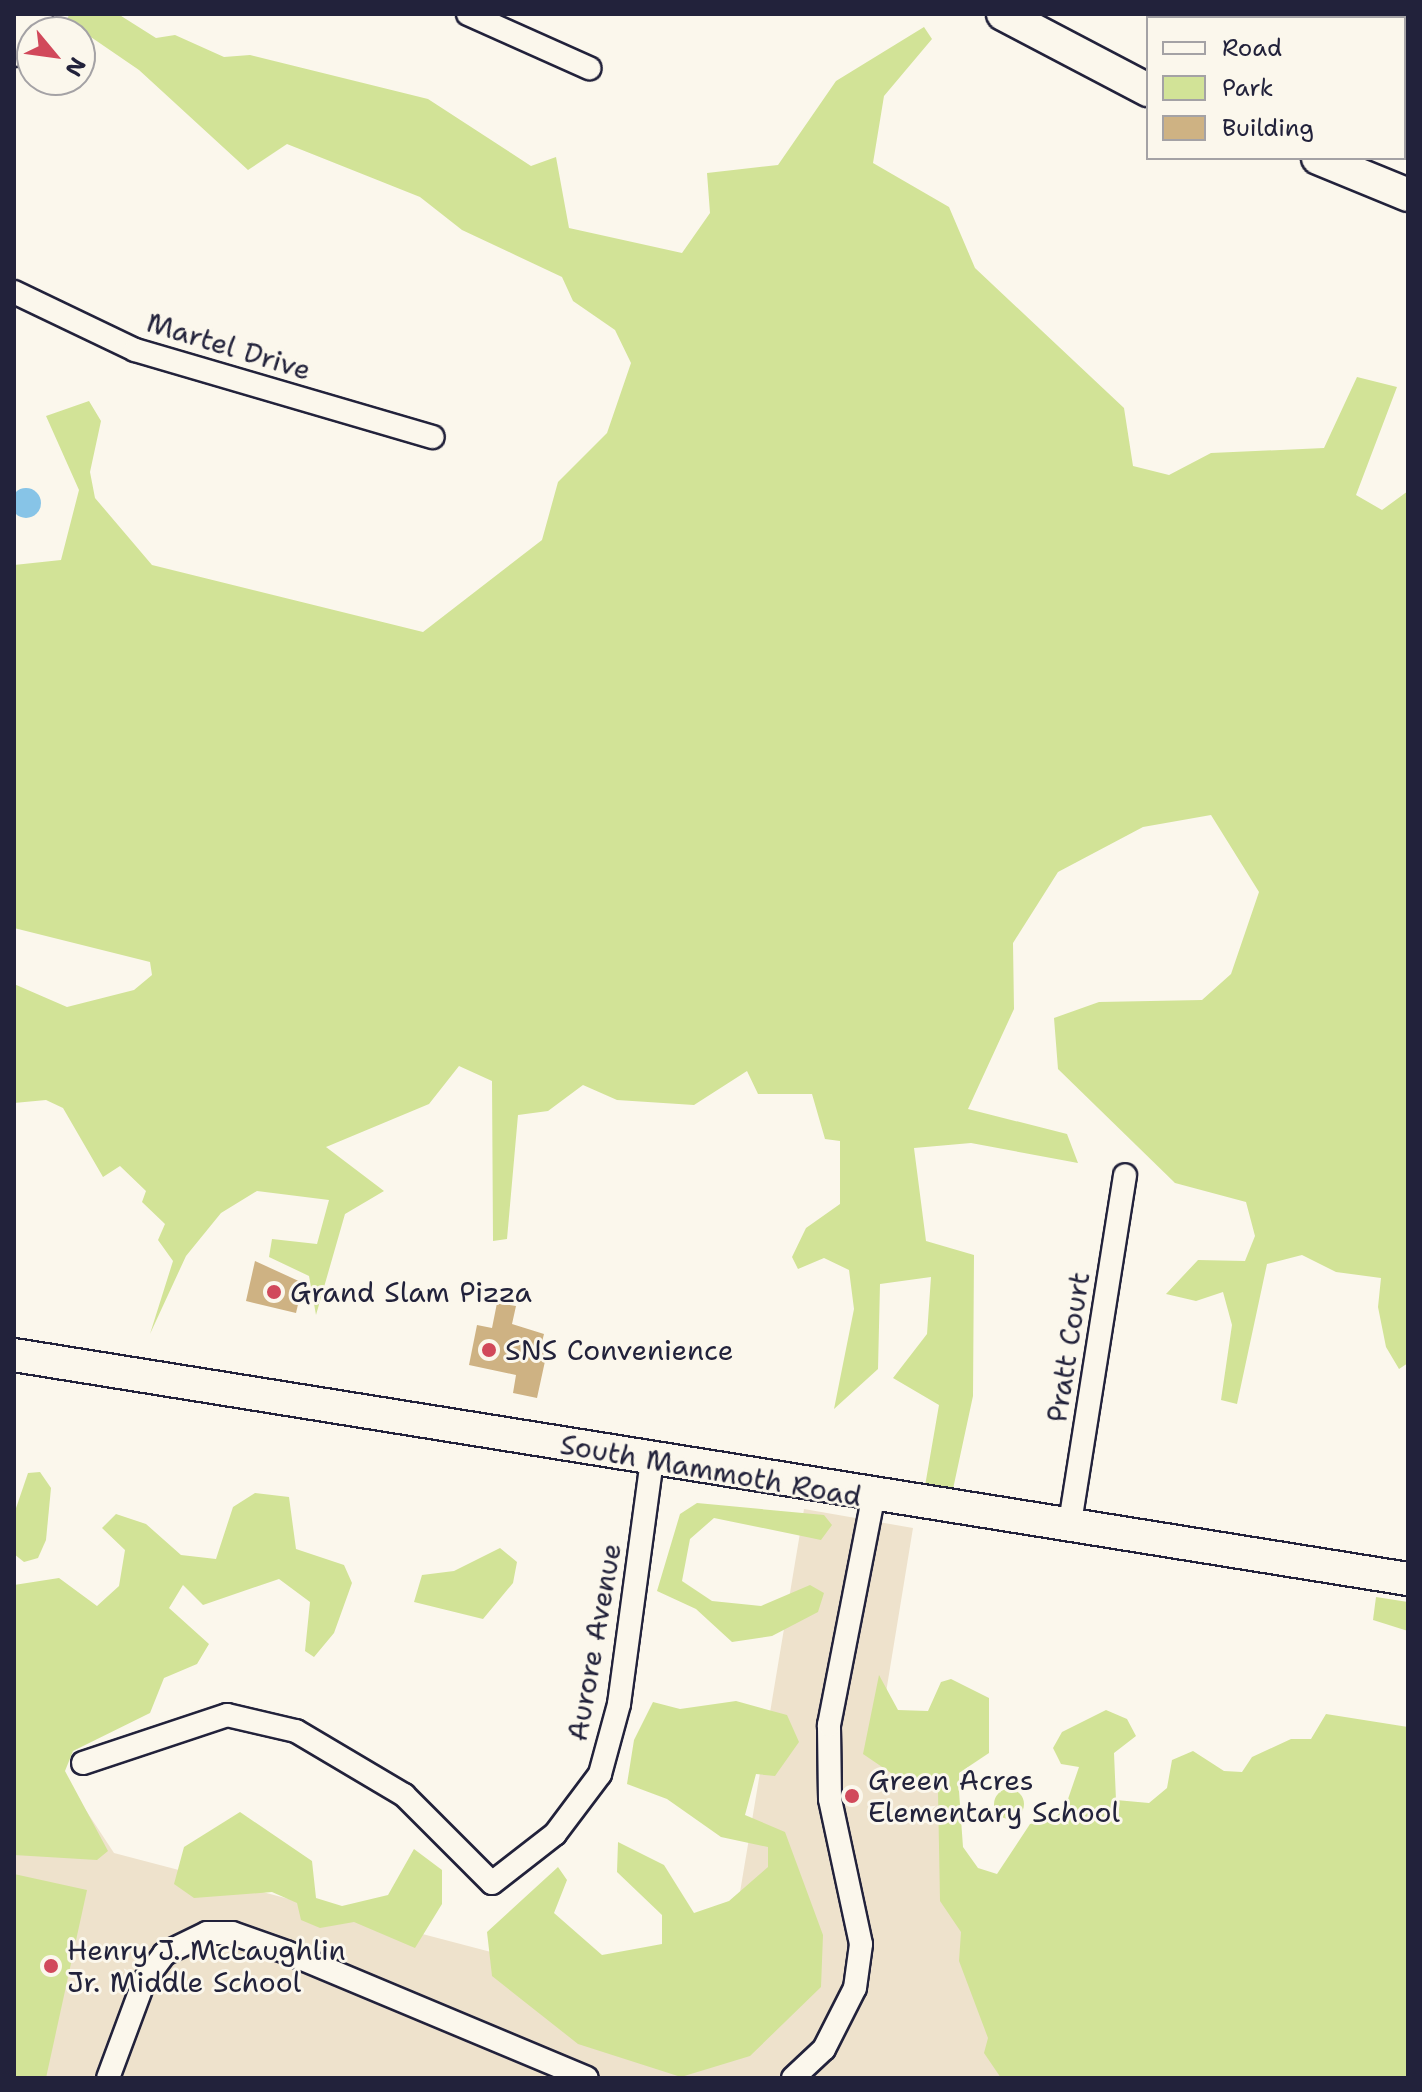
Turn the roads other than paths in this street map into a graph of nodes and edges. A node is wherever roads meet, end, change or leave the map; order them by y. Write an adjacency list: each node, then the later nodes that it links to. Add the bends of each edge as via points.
1 (36, 14): 4 (main road)
2 (468, 14): 5 (street)
3 (1003, 14): 6 (main road)
4 (14, 50)
5 (589, 68)
6 (1146, 89)
7 (1323, 160): 8 (main road)
8 (1408, 195)
9 (14, 292): 10 (street, Martel Drive, via 135,350)
10 (433, 437)
11 (1125, 1175): 15 (street, Pratt Court)
12 (14, 1355): 13 (main road, South Mammoth Road)
13 (652, 1461): 14 (main road, South Mammoth Road); 17 (street, Aurore Avenue, via 619,1704 600,1774 555,1834 492,1883 404,1795 296,1731 227,1715)
14 (873, 1498): 15 (main road, South Mammoth Road); 20 (street, via 829,1725 830,1799 858,1921 857,1976 838,2027)
15 (1069, 1529): 16 (main road, South Mammoth Road)
16 (1408, 1579)
17 (83, 1763)
18 (108, 2078): 19 (street, via 144,1981 164,1954 207,1933 232,1933)
19 (587, 2078)
20 (793, 2078)

